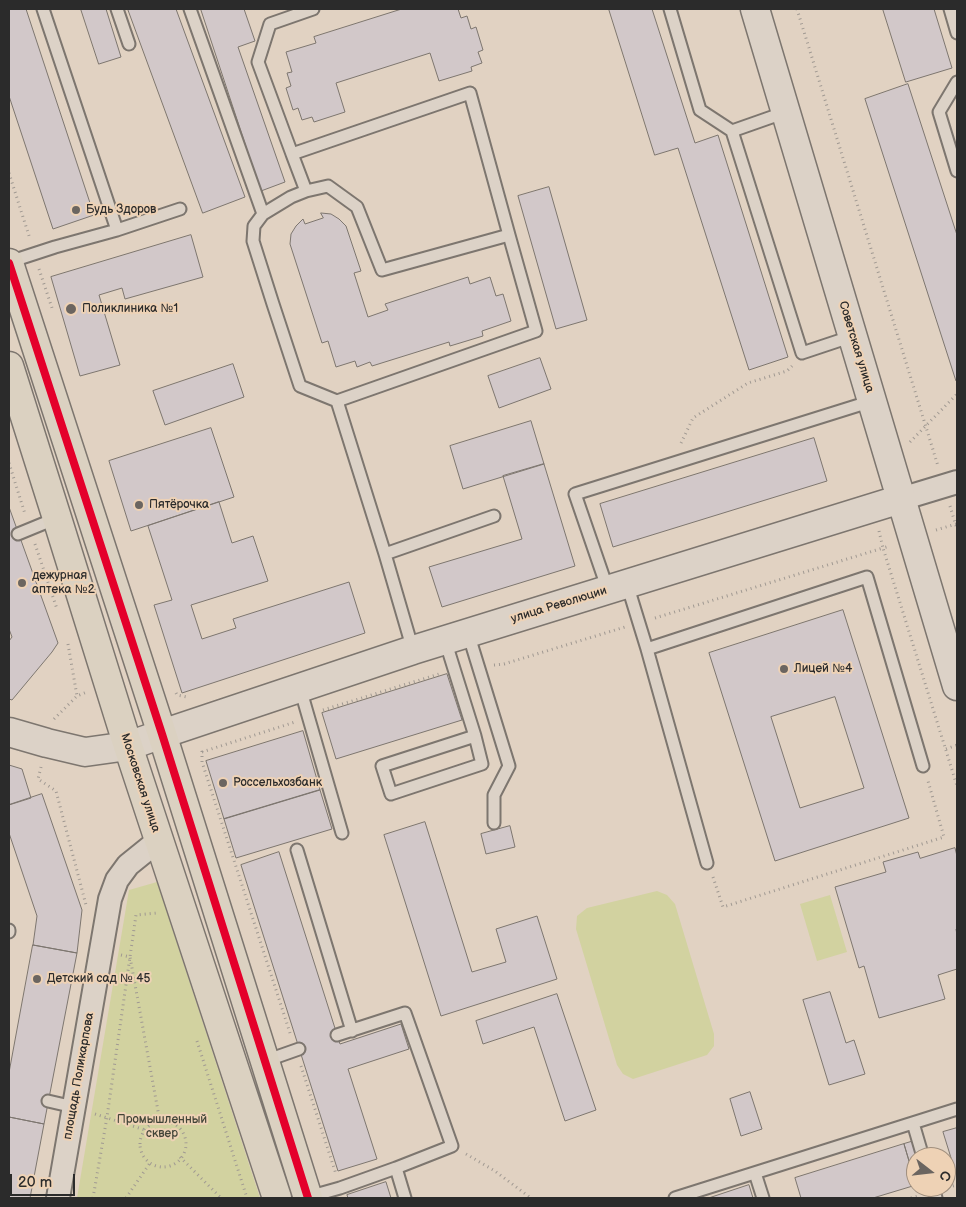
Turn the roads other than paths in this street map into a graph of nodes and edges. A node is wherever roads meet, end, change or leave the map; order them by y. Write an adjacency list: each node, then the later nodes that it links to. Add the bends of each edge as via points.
1 (43, 9): 18 (lane)
2 (117, 9): 9 (lane)
3 (190, 9): 17 (lane)
4 (313, 9): 13 (lane, via 270,24 258,62)
5 (670, 9): 12 (lane, via 700,110)
6 (755, 9): 11 (street, Советская улица)
7 (950, 9): 8 (lane)
8 (957, 33)
9 (129, 44)
10 (957, 82): 14 (lane, via 939,112)
11 (786, 112): 12 (lane); 21 (street, Советская улица)
12 (732, 131): 21 (lane, via 802,354)
13 (292, 154): 15 (lane); 19 (lane, via 470,93)
14 (957, 171)
15 (306, 191): 17 (lane); 19 (lane, via 328,186 357,207 382,270)
16 (180, 209): 18 (lane)
17 (263, 214): 23 (lane, via 254,226 253,241 300,386)
18 (117, 230): 20 (lane)
19 (509, 235): 23 (lane, via 536,331)
20 (9, 263): 38 (main road)
21 (853, 336): 24 (street, Советская улица)
22 (9, 366): 28 (main road, Московская улица)
23 (337, 401): 30 (lane)
24 (872, 401): 26 (street, Советская улица); 31 (lane, via 575,494)
25 (951, 484): 26 (street, улица Революции)
26 (901, 499): 31 (street, улица Революции); 35 (street, Советская улица)
27 (494, 516): 30 (lane)
28 (58, 518): 29 (lane); 40 (main road, Московская улица)
29 (18, 534)
30 (385, 554): 33 (lane)
31 (617, 587): 32 (street, улица Революции); 34 (lane, via 639,623)
32 (457, 636): 33 (street, улица Революции); 39 (lane, via 454,669); 42 (lane, via 479,667 509,766 494,795)
33 (413, 650): 36 (street, улица Революции)
34 (647, 650): 41 (lane, via 867,577); 46 (lane)
35 (957, 686)
36 (300, 688): 38 (street, улица Революции); 43 (lane)
37 (9, 732): 40 (street, улица Революции, via 85,752)
38 (162, 734): 40 (street, улица Революции); 50 (main road)
39 (475, 736): 39 (lane, via 382,766 391,794 482,764)
40 (128, 746): 44 (main road, Московская улица)
41 (923, 766)
42 (494, 823)
43 (342, 833)
44 (159, 840): 52 (street, площадь Поликарпова, via 128,865 117,880 110,899); 59 (main road, Московская улица)
45 (297, 850): 47 (lane)
46 (708, 863)
47 (352, 1031): 48 (lane); 56 (lane, via 405,1013 452,1146)
48 (337, 1035)
49 (297, 1050): 50 (lane)
50 (265, 1061): 60 (main road)
51 (48, 1101): 52 (lane)
52 (74, 1107): 58 (street, площадь Поликарпова)
53 (957, 1109): 54 (lane)
54 (913, 1123): 55 (lane); 57 (lane)
55 (920, 1147)
56 (396, 1168): 60 (lane); 61 (lane)
57 (755, 1173): 62 (lane); 63 (lane)
58 (58, 1198)
59 (277, 1198)
60 (308, 1198)
61 (405, 1198)
62 (675, 1198)
63 (763, 1198)

